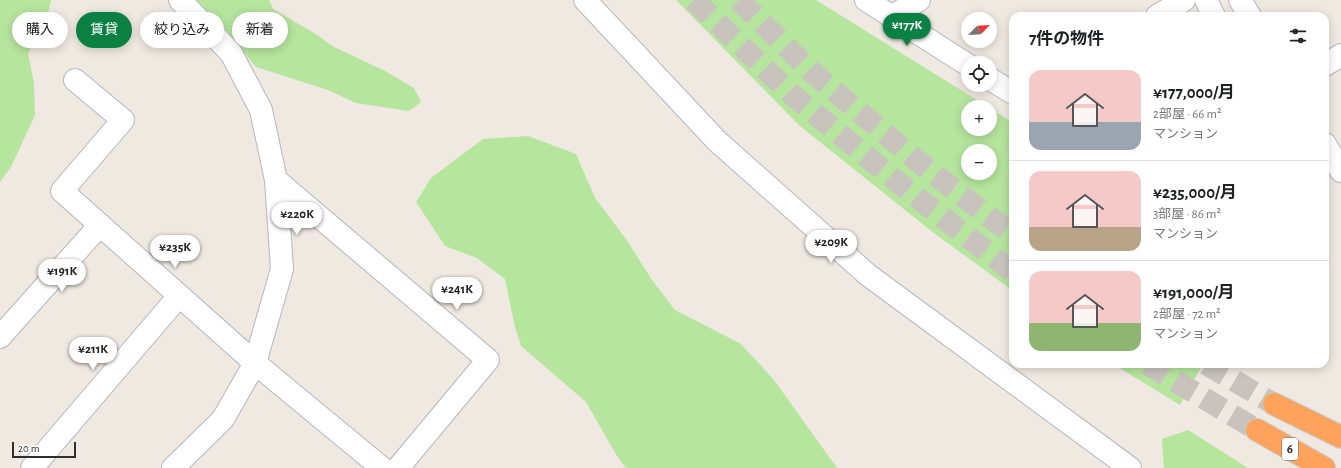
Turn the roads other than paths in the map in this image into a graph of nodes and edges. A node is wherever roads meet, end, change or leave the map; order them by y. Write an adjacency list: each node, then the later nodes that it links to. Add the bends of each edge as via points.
1 (180, 0): 20 (street, via 232,53 261,110)
2 (585, 0): 32 (street, via 717,141 868,275)
3 (866, 0): 11 (street)
4 (920, 0): 11 (street)
5 (1184, 0): 8 (street)
6 (1206, 0): 9 (street)
7 (1240, 0): 10 (street)
8 (1164, 12)
9 (1212, 12)
10 (1248, 12)
11 (891, 17): 13 (street)
12 (1341, 56): 14 (street)
13 (961, 61)
14 (1329, 63)
15 (75, 80): 21 (street, via 123,120 62,191)
16 (997, 83): 17 (street)
17 (1009, 91)
18 (1329, 151): 19 (street)
19 (1341, 171)
20 (276, 180): 24 (street, via 282,269); 31 (street, via 488,360)
21 (100, 225): 22 (street); 23 (street)
22 (179, 296): 24 (street); 28 (street)
23 (0, 337)
24 (255, 363): 29 (street, via 223,419); 30 (street)
25 (1274, 404): 27 (highway, 6)
26 (1257, 430): 33 (highway, 6)
27 (1341, 436)
28 (32, 468)
29 (173, 468)
30 (382, 468)
31 (398, 468)
32 (1130, 468)
33 (1324, 468)

